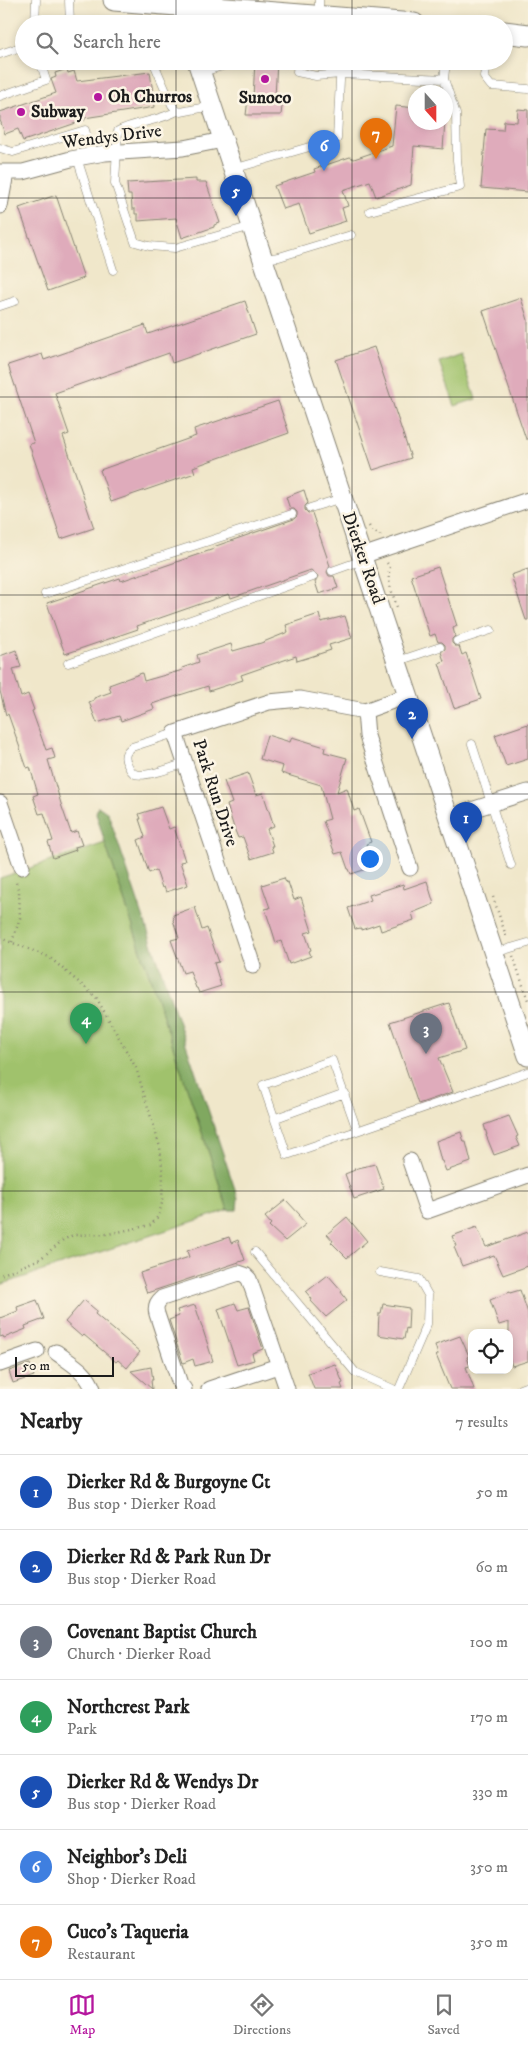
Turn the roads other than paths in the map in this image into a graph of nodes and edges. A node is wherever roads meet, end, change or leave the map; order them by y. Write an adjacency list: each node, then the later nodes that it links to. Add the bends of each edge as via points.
1 (36, 0): 6 (lane)
2 (69, 0): 7 (lane)
3 (114, 0): 4 (main road)
4 (182, 10): 5 (main road)
5 (310, 14)
6 (35, 15)
7 (70, 15)
8 (513, 33): 9 (main road)
9 (528, 35)
10 (15, 49): 11 (lane)
11 (0, 54)
12 (43, 70): 22 (lane, via 46,80)
13 (157, 70): 24 (lane)
14 (200, 70): 23 (street, Dierker Road)
15 (297, 70): 19 (lane, via 316,76)
16 (342, 70): 19 (lane)
17 (445, 70): 20 (lane)
18 (485, 70): 21 (lane, via 484,77 491,86)
19 (342, 74): 20 (lane); 29 (lane, via 337,139)
20 (444, 79): 32 (lane, via 456,114 460,187)
21 (528, 89)
22 (0, 96)
23 (212, 106): 24 (lane); 25 (street, Dierker Road)
24 (177, 111): 27 (lane, via 118,131)
25 (223, 140): 27 (street, Wendys Drive, via 183,148); 29 (street, Dierker Road)
26 (0, 148): 28 (lane, via 13,152 85,130)
27 (116, 152): 28 (street, Wendys Drive); 33 (lane, via 115,183 135,242 176,248)
28 (85, 156): 30 (street, Wendys Drive, via 23,172); 36 (lane)
29 (232, 169): 33 (street, Dierker Road)
30 (3, 173): 31 (street, Wendys Drive)
31 (0, 206)
32 (370, 212)
33 (252, 226): 35 (street, Dierker Road)
34 (352, 234): 35 (lane)
35 (263, 259): 39 (street, Dierker Road)
36 (113, 270)
37 (16, 301): 38 (lane)
38 (0, 306)
39 (342, 498): 41 (lane); 43 (street, Dierker Road)
40 (528, 500): 43 (street)
41 (310, 508)
42 (292, 514): 46 (lane)
43 (362, 558): 44 (lane); 50 (street, Dierker Road)
44 (332, 570)
45 (313, 577): 51 (lane)
46 (45, 594)
47 (491, 630): 48 (lane)
48 (457, 641)
49 (440, 647): 50 (lane)
50 (398, 661): 52 (street, Dierker Road)
51 (68, 662)
52 (409, 695): 53 (street); 60 (street, Dierker Road)
53 (365, 711): 54 (street, Park Run Drive, via 300,699 284,700); 63 (street, via 367,736)
54 (175, 733): 56 (street, Park Run Drive); 56 (lane, via 132,747 125,758 136,775)
55 (472, 744): 59 (lane)
56 (185, 763): 66 (street, Park Run Drive)
57 (528, 792): 59 (street)
58 (0, 803): 62 (street)
59 (491, 804): 60 (street); 61 (lane)
60 (449, 817): 65 (street, Dierker Road)
61 (511, 865)
62 (22, 867)
63 (410, 868)
64 (528, 942): 65 (lane)
65 (494, 953): 67 (street, Dierker Road)
66 (253, 966)
67 (528, 1056)
68 (528, 1072): 71 (lane)
69 (345, 1093): 70 (lane); 70 (lane, via 332,1060 263,1084); 71 (lane)
70 (276, 1118): 71 (lane, via 287,1155)
71 (357, 1130)
72 (410, 1161): 73 (street, via 427,1211)
73 (528, 1174)
74 (255, 1252): 85 (lane, via 355,1372)
75 (380, 1272): 86 (lane, via 419,1280 428,1295 427,1324)
76 (37, 1351): 78 (street)
77 (56, 1352): 81 (street, via 91,1381)
78 (0, 1364)
79 (278, 1366): 82 (street, via 249,1279 239,1273 233,1274 157,1302 157,1314); 83 (street); 84 (street)
80 (528, 1386): 87 (lane)
81 (93, 1389)
82 (184, 1389)
83 (208, 1389)
84 (286, 1389)
85 (393, 1389)
86 (399, 1389)
87 (520, 1389)

